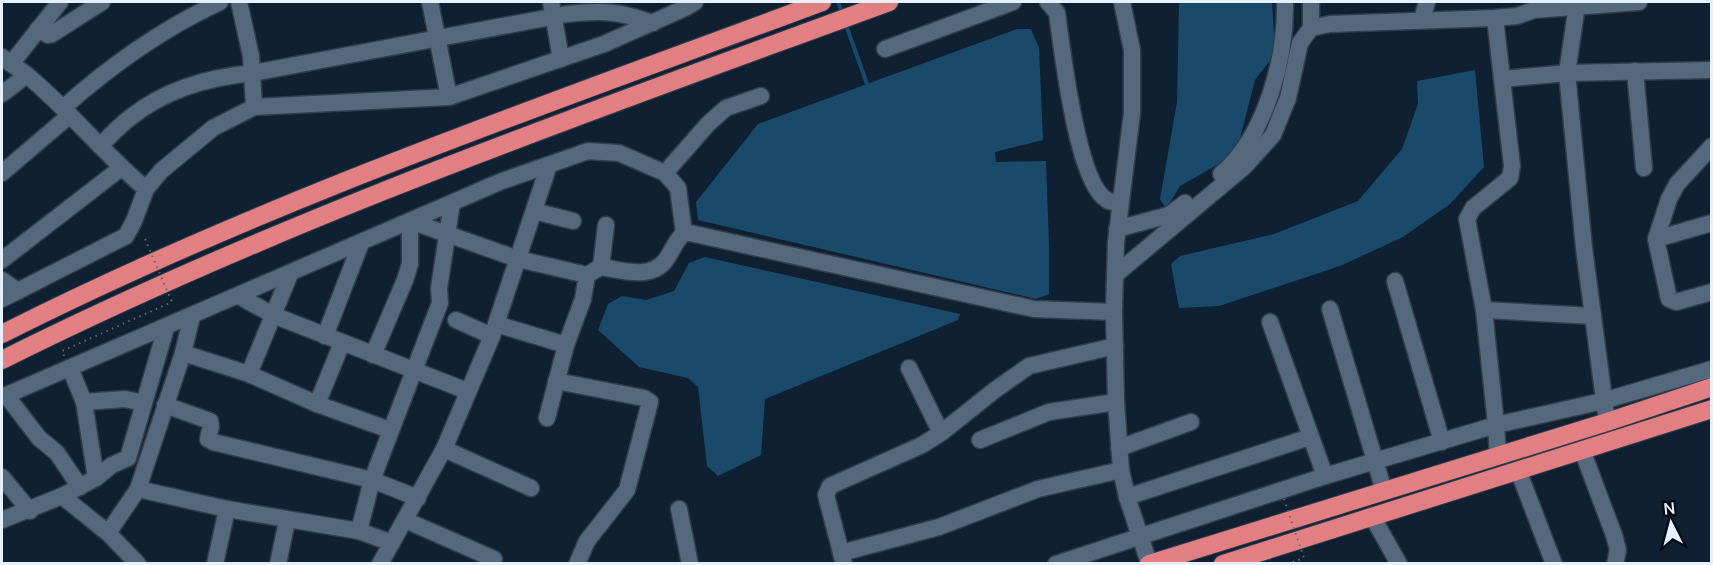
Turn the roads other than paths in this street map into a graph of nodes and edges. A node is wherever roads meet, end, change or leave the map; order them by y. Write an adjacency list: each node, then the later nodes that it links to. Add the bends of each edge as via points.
1 (60, 2): 24 (street)
2 (102, 2): 24 (street, via 57,32 48,35)
3 (220, 2): 39 (street, via 192,14 114,64)
4 (238, 2): 31 (street)
5 (430, 2): 25 (street)
6 (695, 2): 22 (street)
7 (822, 2): 81 (highway, via 342,182 114,280)
8 (889, 2): 88 (highway, via 349,204 190,271)
9 (1013, 2): 26 (street)
10 (1048, 2): 49 (street, via 1057,14 1086,168 1106,200)
11 (1122, 2): 49 (street, via 1132,51 1132,113)
12 (1285, 2): 55 (street, via 1280,62 1249,142 1230,166 1169,215)
13 (1311, 2): 23 (street)
14 (1427, 2): 21 (street)
15 (1639, 2): 16 (street)
16 (1611, 3): 17 (street)
17 (1577, 5): 18 (street); 32 (street)
18 (1534, 6): 20 (street, via 1517,16)
19 (552, 9): 22 (street, via 623,13); 25 (street); 27 (street)
20 (1495, 18): 21 (street); 34 (street)
21 (1422, 19): 23 (street)
22 (653, 23): 27 (street)
23 (1311, 28): 64 (street, via 1300,44 1288,98 1273,135 1245,166)
24 (38, 29): 28 (street)
25 (437, 39): 31 (street); 37 (street)
26 (885, 49)
27 (561, 59): 37 (street)
28 (6, 61): 33 (street)
29 (1712, 70): 30 (street)
30 (1635, 71): 32 (street); 44 (street)
31 (253, 73): 38 (street); 40 (street, via 208,79 171,94 131,117)
32 (1567, 73): 34 (street); 76 (street)
33 (27, 75): 35 (street); 39 (street)
34 (1502, 79): 72 (street, via 1510,178 1473,208 1467,219)
35 (2, 94)
36 (761, 96): 46 (street, via 726,108)
37 (449, 97): 38 (street)
38 (254, 107): 47 (street, via 213,128 161,171)
39 (66, 112): 40 (street); 45 (street)
40 (100, 146): 43 (street)
41 (1712, 146): 58 (street, via 1677,184)
42 (549, 165): 46 (street, via 588,151 609,152); 48 (street); 50 (street)
43 (122, 168): 47 (street); 61 (street)
44 (1644, 168)
45 (2, 173)
46 (665, 173): 56 (street, via 678,188)
47 (146, 189): 67 (street, via 126,236)
48 (452, 203): 51 (street); 57 (street)
49 (1120, 203): 55 (street)
50 (534, 211): 52 (street); 60 (street)
51 (410, 221): 57 (street); 59 (street); 87 (street, via 410,264)
52 (573, 221)
53 (1712, 223): 58 (street)
54 (606, 225): 62 (street)
55 (1117, 230): 64 (street)
56 (684, 233): 62 (street, via 664,263 649,272); 73 (street, via 1034,309)
57 (449, 234): 60 (street); 92 (street, via 440,303)
58 (1656, 239): 68 (street, via 1668,299 1676,302)
59 (361, 243): 63 (street); 82 (street)
60 (518, 259): 62 (street); 80 (street)
61 (2, 260)
62 (594, 271): 84 (street)
63 (290, 274): 69 (street); 74 (street)
64 (1115, 274): 73 (street)
65 (2, 280): 67 (street)
66 (1395, 281): 113 (street)
67 (18, 291): 70 (street)
68 (1712, 292)
69 (239, 296): 74 (street); 75 (street)
70 (2, 299)
71 (1330, 309): 118 (street)
72 (1484, 310): 76 (street); 108 (street)
73 (1114, 312): 85 (street)
74 (273, 315): 82 (street); 93 (street)
75 (192, 316): 79 (street); 86 (street)
76 (1593, 316): 98 (street)
77 (456, 320): 80 (street)
78 (1270, 322): 111 (street)
79 (166, 328): 89 (street); 101 (street)
80 (494, 330): 84 (street); 96 (street)
81 (2, 334)
82 (325, 336): 83 (street)
83 (342, 343): 87 (street); 102 (street)
84 (566, 345): 94 (street)
85 (1115, 346): 100 (street); 110 (street, via 1029,366)
86 (183, 353): 93 (street); 103 (street)
87 (373, 355): 92 (street)
88 (2, 360)
89 (70, 368): 97 (street); 99 (street)
90 (909, 368): 110 (street)
91 (1712, 369): 98 (street)
92 (413, 371): 96 (street); 109 (street)
93 (249, 374): 102 (street)
94 (556, 381): 105 (street); 150 (street, via 650,402 627,490 587,541)
95 (1712, 387): 107 (highway)
96 (467, 391): 115 (street)
97 (4, 396): 125 (street, via 57,453)
98 (1603, 401): 107 (street); 108 (street)
99 (84, 402): 101 (street, via 125,399); 123 (street)
100 (1116, 402): 112 (street, via 1049,412); 114 (street)
101 (143, 403): 123 (street, via 128,458)
102 (317, 404): 109 (street)
103 (165, 405): 124 (street, via 210,421 208,439 213,442); 127 (street)
104 (1712, 409): 116 (highway)
105 (547, 418)
106 (1191, 422): 114 (street)
107 (1607, 422): 117 (highway)
108 (1496, 425): 113 (street); 117 (street)
109 (390, 430): 124 (street)
110 (941, 433): 143 (street, via 830,486 826,495)
111 (1310, 437): 121 (street); 130 (street)
112 (980, 440)
113 (1442, 442): 118 (street)
114 (1119, 448): 119 (street)
115 (444, 449): 126 (street); 131 (street)
116 (1582, 450): 120 (highway); 156 (street, via 1614,535 1618,550)
117 (1498, 455): 128 (highway)
118 (1374, 461): 121 (street); 128 (street)
119 (1121, 470): 130 (street); 143 (street, via 1038,489)
120 (1518, 470): 135 (highway); 155 (street)
121 (1325, 476): 141 (street)
122 (2, 477): 134 (street)
123 (96, 478): 125 (street)
124 (372, 480): 131 (street); 139 (street)
125 (80, 487): 129 (street)
126 (531, 488)
127 (138, 489): 132 (street); 140 (street)
128 (1384, 491): 145 (highway)
129 (62, 496): 134 (street); 140 (street)
130 (1127, 497): 141 (street)
131 (418, 498): 138 (street)
132 (227, 509): 137 (street); 147 (street)
133 (679, 509): 151 (street)
134 (30, 511): 136 (street)
135 (1372, 516): 153 (highway); 154 (street)
136 (2, 520)
137 (287, 520): 139 (street); 148 (street)
138 (405, 520): 142 (street); 144 (street)
139 (359, 531): 142 (street)
140 (108, 533): 146 (street)
141 (1140, 538): 145 (street); 152 (street)
142 (392, 543): 149 (street)
143 (842, 558)
144 (494, 559)
145 (1149, 563)
146 (138, 564)
147 (215, 564)
148 (278, 564)
149 (380, 564)
150 (577, 564)
151 (690, 564)
152 (1056, 564)
153 (1223, 564)
154 (1399, 564)
155 (1554, 564)
156 (1615, 564)

